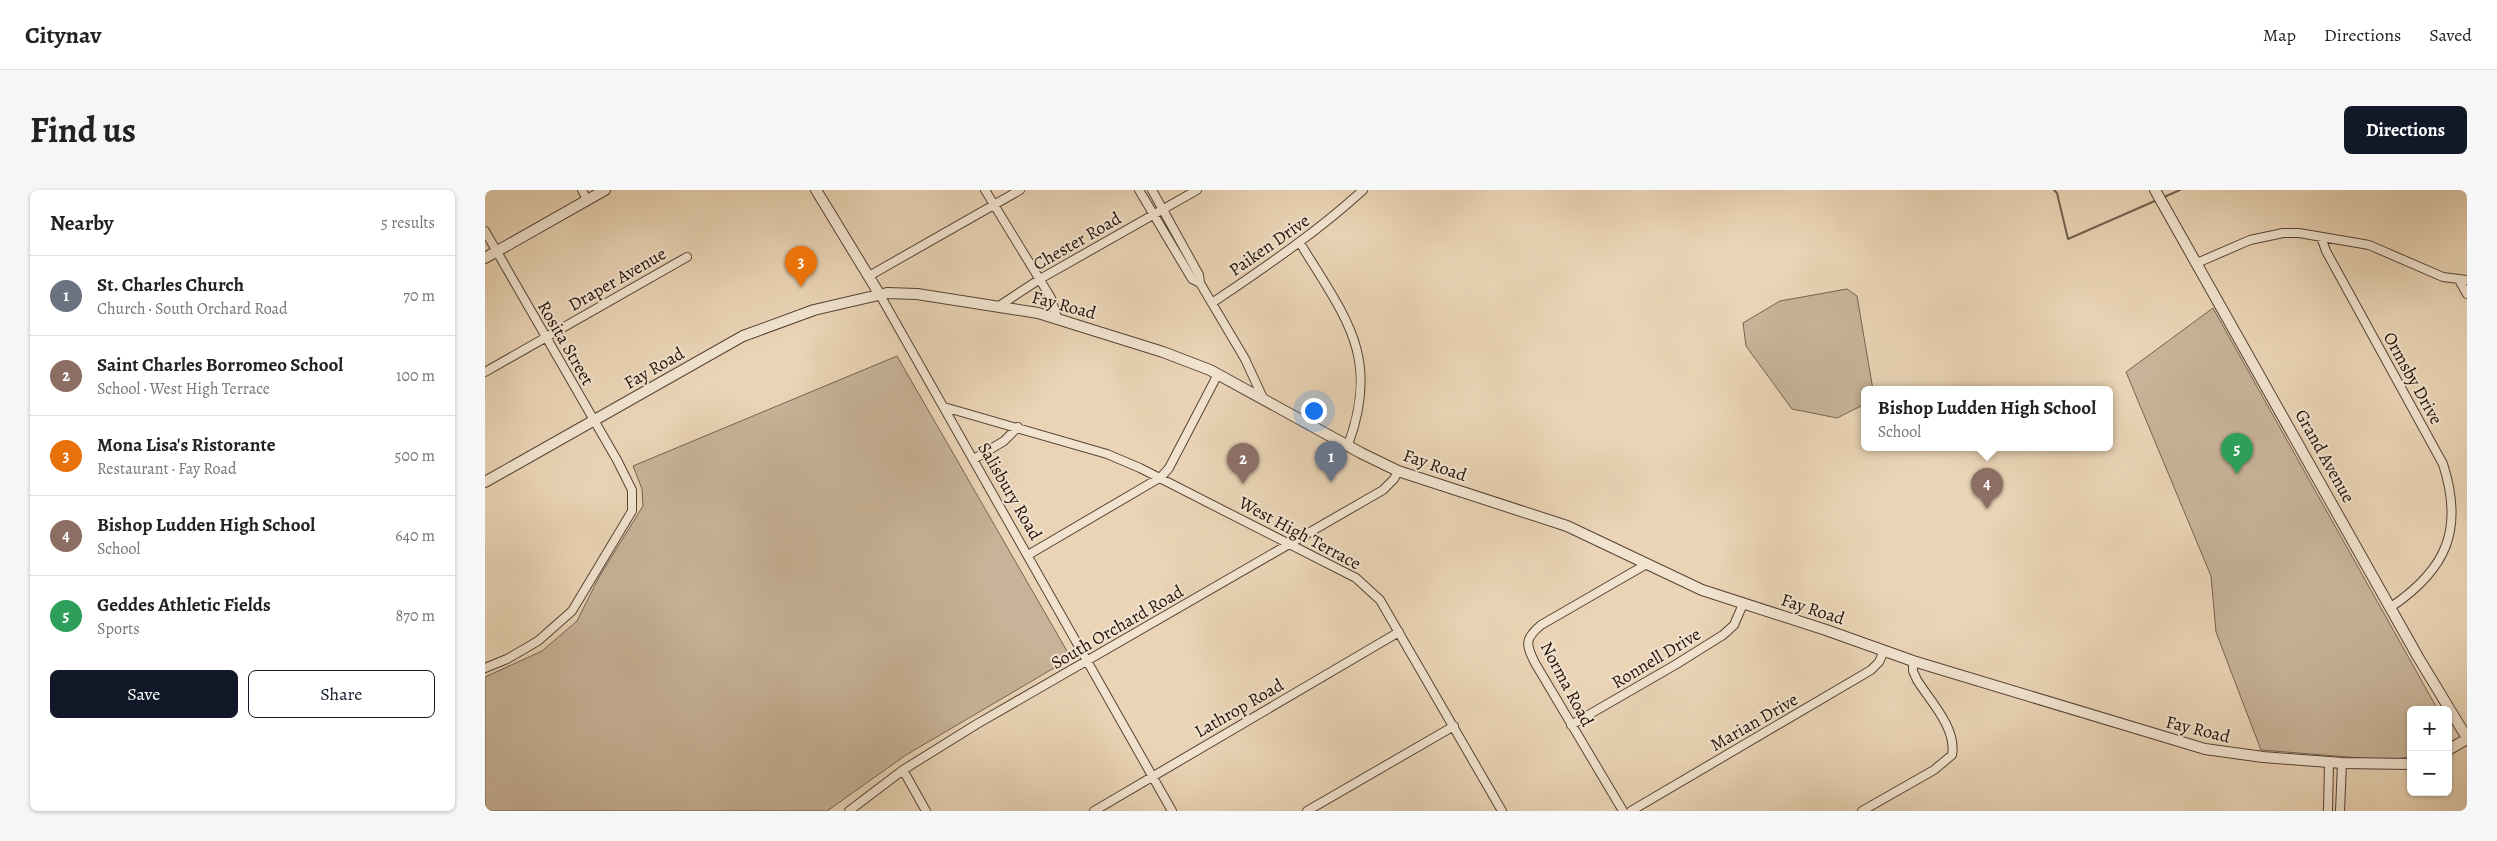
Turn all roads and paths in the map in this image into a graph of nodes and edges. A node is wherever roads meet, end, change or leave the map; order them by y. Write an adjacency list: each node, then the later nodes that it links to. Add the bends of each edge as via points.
1 (582, 190): 11 (street)
2 (605, 190): 11 (street)
3 (816, 190): 22 (street, Salisbury Road)
4 (985, 190): 12 (street)
5 (1020, 190): 12 (street)
6 (1139, 190): 14 (street)
7 (1152, 190): 13 (street)
8 (1197, 190): 13 (street, Chester Road)
9 (1363, 190): 17 (street, Paiken Drive)
10 (2155, 190): 21 (street, Grand Avenue)
11 (587, 200): 18 (street)
12 (994, 205): 22 (street); 23 (street)
13 (1163, 209): 14 (street, Chester Road); 25 (street, via 1199,274)
14 (1154, 214): 23 (street, Chester Road); 25 (street, via 1192,279)
15 (485, 231): 18 (street, Rosita Street)
16 (2321, 237): 21 (street, via 2299,233 2265,236 2215,253); 24 (street, via 2369,245 2443,277); 47 (street, Ormsby Drive, via 2326,252 2443,464 2450,483 2453,519 2442,556 2406,597)
17 (1300, 243): 28 (street, Paiken Drive); 38 (street, via 1355,339 1361,398)
18 (497, 252): 20 (street); 31 (street, Rosita Street)
19 (687, 257): 31 (street, Draper Avenue)
20 (485, 258)
21 (2197, 263): 47 (street, Grand Avenue)
22 (869, 276): 26 (street, Salisbury Road)
23 (1040, 279): 29 (street, Chester Road); 30 (street)
24 (2463, 280): 27 (street)
25 (1200, 283): 28 (street)
26 (880, 294): 29 (street, Fay Road, via 917,294); 35 (street, Salisbury Road); 36 (street, Fay Road, via 814,310 743,336)
27 (2467, 294)
28 (1212, 303): 34 (street, via 1245,359)
29 (999, 306): 30 (street, Fay Road)
30 (1057, 318): 33 (street, Fay Road, via 1163,352)
31 (545, 338): 32 (street, Draper Avenue); 36 (street, Rosita Street)
32 (485, 372)
33 (1218, 374): 34 (street, Fay Road); 41 (street)
34 (1263, 398): 38 (street, Fay Road)
35 (944, 407): 37 (street, West High Terrace); 39 (street, Salisbury Road)
36 (594, 420): 42 (street, Fay Road); 52 (street, Rosita Street, via 632,490 632,511 572,611 538,641)
37 (1018, 427): 39 (street, via 1004,441); 41 (street, West High Terrace, via 1107,454)
38 (1348, 446): 40 (street, Fay Road)
39 (974, 459): 44 (street, Salisbury Road)
40 (1398, 471): 43 (street, South Orchard Road, via 1389,486); 45 (street, Fay Road, via 1567,526)
41 (1161, 478): 43 (street, West High Terrace); 44 (street)
42 (485, 482)
43 (1288, 544): 48 (street, West High Terrace, via 1370,589); 51 (street, South Orchard Road)
44 (1028, 555): 51 (street, Salisbury Road)
45 (1645, 565): 46 (street, Fay Road); 53 (street, Norma Road, via 1530,634 1529,650)
46 (1743, 604): 49 (street, Fay Road); 53 (street, Ronnell Drive, via 1733,625 1723,635)
47 (2391, 607): 55 (street, Grand Avenue)
48 (1399, 632): 54 (street, West High Terrace); 61 (street, Lathrop Road)
49 (1884, 651): 50 (street, Fay Road); 69 (street, Marian Drive, via 1871,670)
50 (1913, 661): 57 (street, Fay Road, via 2205,749); 70 (street, via 1917,680 1948,728 1954,744 1952,755 1934,770)
51 (1088, 662): 60 (street, South Orchard Road); 61 (street, Salisbury Road)
52 (485, 668)
53 (1571, 725): 68 (street, Norma Road)
54 (1454, 726): 66 (street); 67 (street, West High Terrace)
55 (2467, 739): 56 (street)
56 (2452, 748)
57 (2329, 762): 58 (street, Fay Road); 71 (street)
58 (2342, 763): 59 (street, Fay Road); 72 (street)
59 (2407, 764)
60 (903, 770): 62 (street, South Orchard Road); 63 (street)
61 (1152, 776): 64 (street, Lathrop Road); 65 (street, Salisbury Road)
62 (849, 811)
63 (926, 811)
64 (1094, 811)
65 (1172, 811)
66 (1307, 811)
67 (1501, 811)
68 (1623, 811)
69 (1631, 811)
70 (1862, 811)
71 (2329, 811)
72 (2340, 811)

